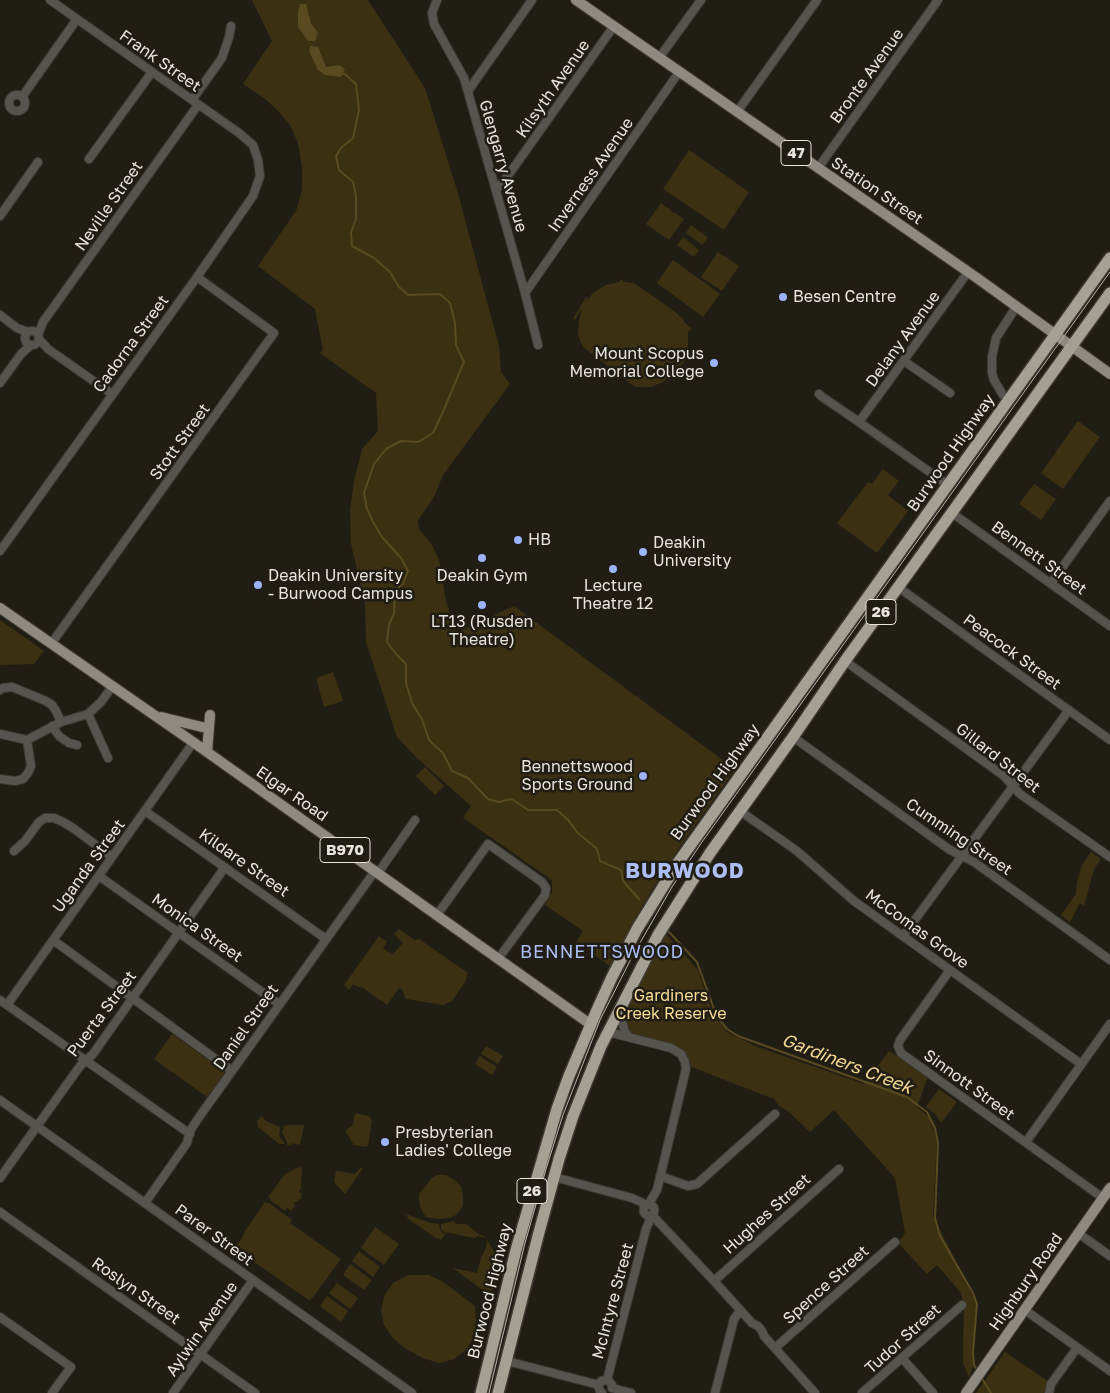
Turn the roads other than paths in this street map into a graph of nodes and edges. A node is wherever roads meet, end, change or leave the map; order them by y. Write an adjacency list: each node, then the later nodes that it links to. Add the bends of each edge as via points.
1 (50, 0): 8 (street, Frank Street)
2 (437, 0): 14 (street, Glengarry Avenue, via 432,14 434,24)
3 (532, 0): 14 (street)
4 (576, 0): 10 (main road, Station Street / 47)
5 (701, 0): 11 (street)
6 (817, 0): 17 (street)
7 (938, 0): 21 (street, Bronte Avenue)
8 (77, 19): 12 (street, Frank Street); 15 (street)
9 (231, 26): 16 (street, Neville Street, via 222,58)
10 (614, 26): 11 (main road, Station Street / 47); 22 (street, Kilsyth Avenue)
11 (659, 58): 13 (main road, Station Street / 47)
12 (152, 72): 16 (street, Frank Street); 19 (street)
13 (679, 72): 17 (main road, Station Street / 47); 27 (street, Inverness Avenue)
14 (468, 91): 22 (street, Glengarry Avenue)
15 (22, 97)
16 (195, 102): 18 (street, Frank Street); 32 (street, Neville Street)
17 (737, 112): 21 (main road, Station Street / 47)
18 (252, 145): 26 (street, Cadorna Street, via 260,176 253,196)
19 (89, 159)
20 (38, 162): 23 (street)
21 (818, 168): 25 (main road, Station Street / 47)
22 (496, 190): 27 (street, Glengarry Avenue)
23 (0, 216)
24 (1110, 258): 31 (highway, Burwood Highway / 26)
25 (968, 272): 29 (main road, Station Street / 47); 35 (street, Delany Avenue)
26 (197, 277): 39 (street, Cadorna Street); 53 (street, Stott Street, via 274,334)
27 (525, 293): 33 (street, Glengarry Avenue)
28 (1110, 293): 34 (highway, Burwood Highway / 26)
29 (1016, 307): 31 (main road, Station Street / 47); 41 (street, via 996,338 992,357 994,380)
30 (0, 316): 32 (street)
31 (1055, 335): 34 (main road, Station Street / 47); 41 (highway, Burwood Highway / 26)
32 (32, 338): 37 (street); 39 (street)
33 (538, 345)
34 (1072, 346): 36 (main road, Station Street / 47); 44 (highway, Burwood Highway / 26)
35 (904, 360): 38 (street); 42 (street, Delany Avenue)
36 (1110, 374)
37 (0, 383)
38 (950, 393)
39 (112, 394): 48 (street, Cadorna Street)
40 (819, 394): 42 (street)
41 (1009, 400): 43 (highway, Burwood Highway / 26)
42 (859, 422): 45 (street)
43 (974, 448): 44 (highway, via 984,448); 45 (highway, Burwood Highway / 26)
44 (994, 454): 47 (highway, Burwood Highway / 26)
45 (948, 486): 72 (highway, Burwood Highway / 26)
46 (1110, 501): 49 (street)
47 (952, 513): 49 (street, Bennett Street); 50 (highway, Burwood Highway / 26)
48 (0, 551)
49 (1051, 583): 52 (street, Bennett Street)
50 (898, 588): 54 (highway, Burwood Highway / 26); 57 (street, Peacock Street)
51 (0, 608): 53 (main road, Elgar Road / B970)
52 (1110, 626)
53 (51, 644): 55 (main road, Elgar Road / B970)
54 (846, 661): 65 (highway, Burwood Highway / 26); 75 (street, Gillard Street, via 1004,776)
55 (112, 687): 58 (street); 60 (main road, Elgar Road / B970)
56 (0, 690): 61 (street, via 12,687 46,701 52,705)
57 (1069, 710): 67 (street, Peacock Street); 75 (street)
58 (88, 714): 61 (street); 71 (street)
59 (210, 715): 70 (main road)
60 (156, 716): 63 (main road); 68 (main road, Elgar Road / B970)
61 (61, 722): 62 (street)
62 (52, 726): 66 (street); 69 (street, via 59,736)
63 (202, 727)
64 (0, 734): 66 (street)
65 (793, 737): 74 (highway, Burwood Highway / 26); 80 (street, Cumming Street)
66 (27, 740): 73 (street, via 31,766 28,773 15,782)
67 (1110, 740)
68 (192, 742): 70 (main road, Elgar Road / B970); 76 (street, Uganda Street)
69 (77, 745)
70 (207, 752): 84 (main road, Elgar Road / B970)
71 (108, 758)
72 (746, 768): 74 (highway); 99 (highway, Burwood Highway / 26, via 665,883 637,929)
73 (0, 779)
74 (762, 780): 77 (highway, Burwood Highway / 26)
75 (1013, 786): 80 (street); 82 (street, Gillard Street)
76 (145, 811): 81 (street, Uganda Street); 83 (street, Kildare Street)
77 (740, 811): 88 (street, McComas Grove, via 797,851 854,901); 100 (highway, Burwood Highway / 26, via 670,916)
78 (416, 820): 84 (street, Daniel Street)
79 (14, 851): 81 (street, via 39,822 54,818)
80 (962, 856): 88 (street); 92 (street, Cumming Street)
81 (112, 857): 85 (street, Uganda Street)
82 (1110, 857)
83 (225, 867): 87 (street, Puerta Street); 89 (street, Kildare Street)
84 (376, 872): 86 (main road, Elgar Road / B970); 89 (street, Daniel Street)
85 (99, 876): 87 (street, Monica Street); 90 (street, Uganda Street)
86 (437, 915): 91 (main road, Elgar Road / B970); 91 (street, via 488,844 542,882 546,888 545,895)
87 (179, 932): 94 (street, Puerta Street); 96 (street, Monica Street)
88 (903, 936): 93 (street, McComas Grove)
89 (326, 939): 96 (street, Daniel Street)
90 (53, 940): 94 (street); 97 (street, Uganda Street)
91 (498, 959): 98 (main road, Elgar Road / B970)
92 (1110, 960)
93 (950, 970): 106 (street, McComas Grove); 112 (street, Sinnott Street, via 900,1040 901,1054)
94 (132, 998): 105 (street, Puerta Street); 107 (street)
95 (0, 1000): 97 (street)
96 (279, 1004): 107 (street, Daniel Street)
97 (7, 1005): 105 (street)
98 (570, 1010): 99 (main road, via 584,1013); 101 (main road, Elgar Road / B970)
99 (597, 1010): 101 (highway, Burwood Highway / 26)
100 (618, 1011): 103 (highway, Burwood Highway / 26); 104 (street)
101 (590, 1024): 103 (highway); 142 (highway, Burwood Highway / 26, via 565,1085 543,1154)
102 (1110, 1024): 106 (street)
103 (608, 1032): 104 (street); 115 (highway, Burwood Highway / 26, via 573,1116)
104 (630, 1037): 114 (street, via 670,1048 681,1054 686,1062)
105 (86, 1061): 110 (street, Puerta Street); 111 (street)
106 (1081, 1064): 112 (street)
107 (232, 1071): 111 (street, Daniel Street)
108 (0, 1100): 110 (street, Parer Street)
109 (775, 1114): 114 (street, via 697,1184 688,1186)
110 (37, 1126): 116 (street, Puerta Street); 121 (street, Parer Street)
111 (190, 1134): 121 (street, Daniel Street)
112 (1026, 1142): 120 (street, Sinnott Street)
113 (839, 1169): 130 (street, Hughes Street)
114 (660, 1176): 118 (street)
115 (554, 1177): 119 (street); 139 (highway, Burwood Highway / 26)
116 (0, 1178)
117 (1110, 1188): 120 (main road, Highbury Road)
118 (655, 1193): 119 (street); 122 (street)
119 (632, 1198): 122 (street)
120 (1103, 1198): 126 (main road, Highbury Road)
121 (145, 1203): 129 (street, Parer Street)
122 (650, 1210): 124 (street); 125 (street, McIntyre Street)
123 (0, 1212): 137 (street, Roslyn Street)
124 (663, 1226): 125 (street, via 652,1224); 130 (street)
125 (646, 1229): 141 (street, McIntyre Street)
126 (1078, 1233): 128 (street); 133 (main road, Highbury Road)
127 (895, 1242): 135 (street, Spence Street)
128 (1110, 1256)
129 (253, 1280): 137 (street, Aylwin Avenue); 148 (street, Parer Street)
130 (714, 1280): 132 (street)
131 (962, 1305): 138 (street, Tudor Street)
132 (740, 1310): 135 (street); 151 (street, via 734,1319)
133 (1025, 1310): 136 (street); 155 (main road, Highbury Road)
134 (1, 1319): 145 (street, via 71,1367)
135 (775, 1348): 152 (street)
136 (1078, 1348): 140 (street); 156 (street, via 1051,1384)
137 (201, 1354): 146 (street, Aylwin Avenue); 147 (street, Roslyn Street)
138 (902, 1358): 153 (street, Tudor Street); 154 (street)
139 (507, 1361): 142 (highway, via 499,1361 490,1369); 143 (street); 149 (highway, Burwood Highway / 26)
140 (1110, 1371)
141 (607, 1380): 143 (street, via 601,1381); 144 (street)
142 (482, 1389)
143 (600, 1389)
144 (610, 1391): 150 (street)
145 (52, 1393)
146 (174, 1393)
147 (256, 1393)
148 (412, 1393)
149 (498, 1393)
150 (631, 1393)
151 (715, 1393)
152 (815, 1393)
153 (862, 1393)
154 (933, 1393)
155 (966, 1393)
156 (1049, 1393)

